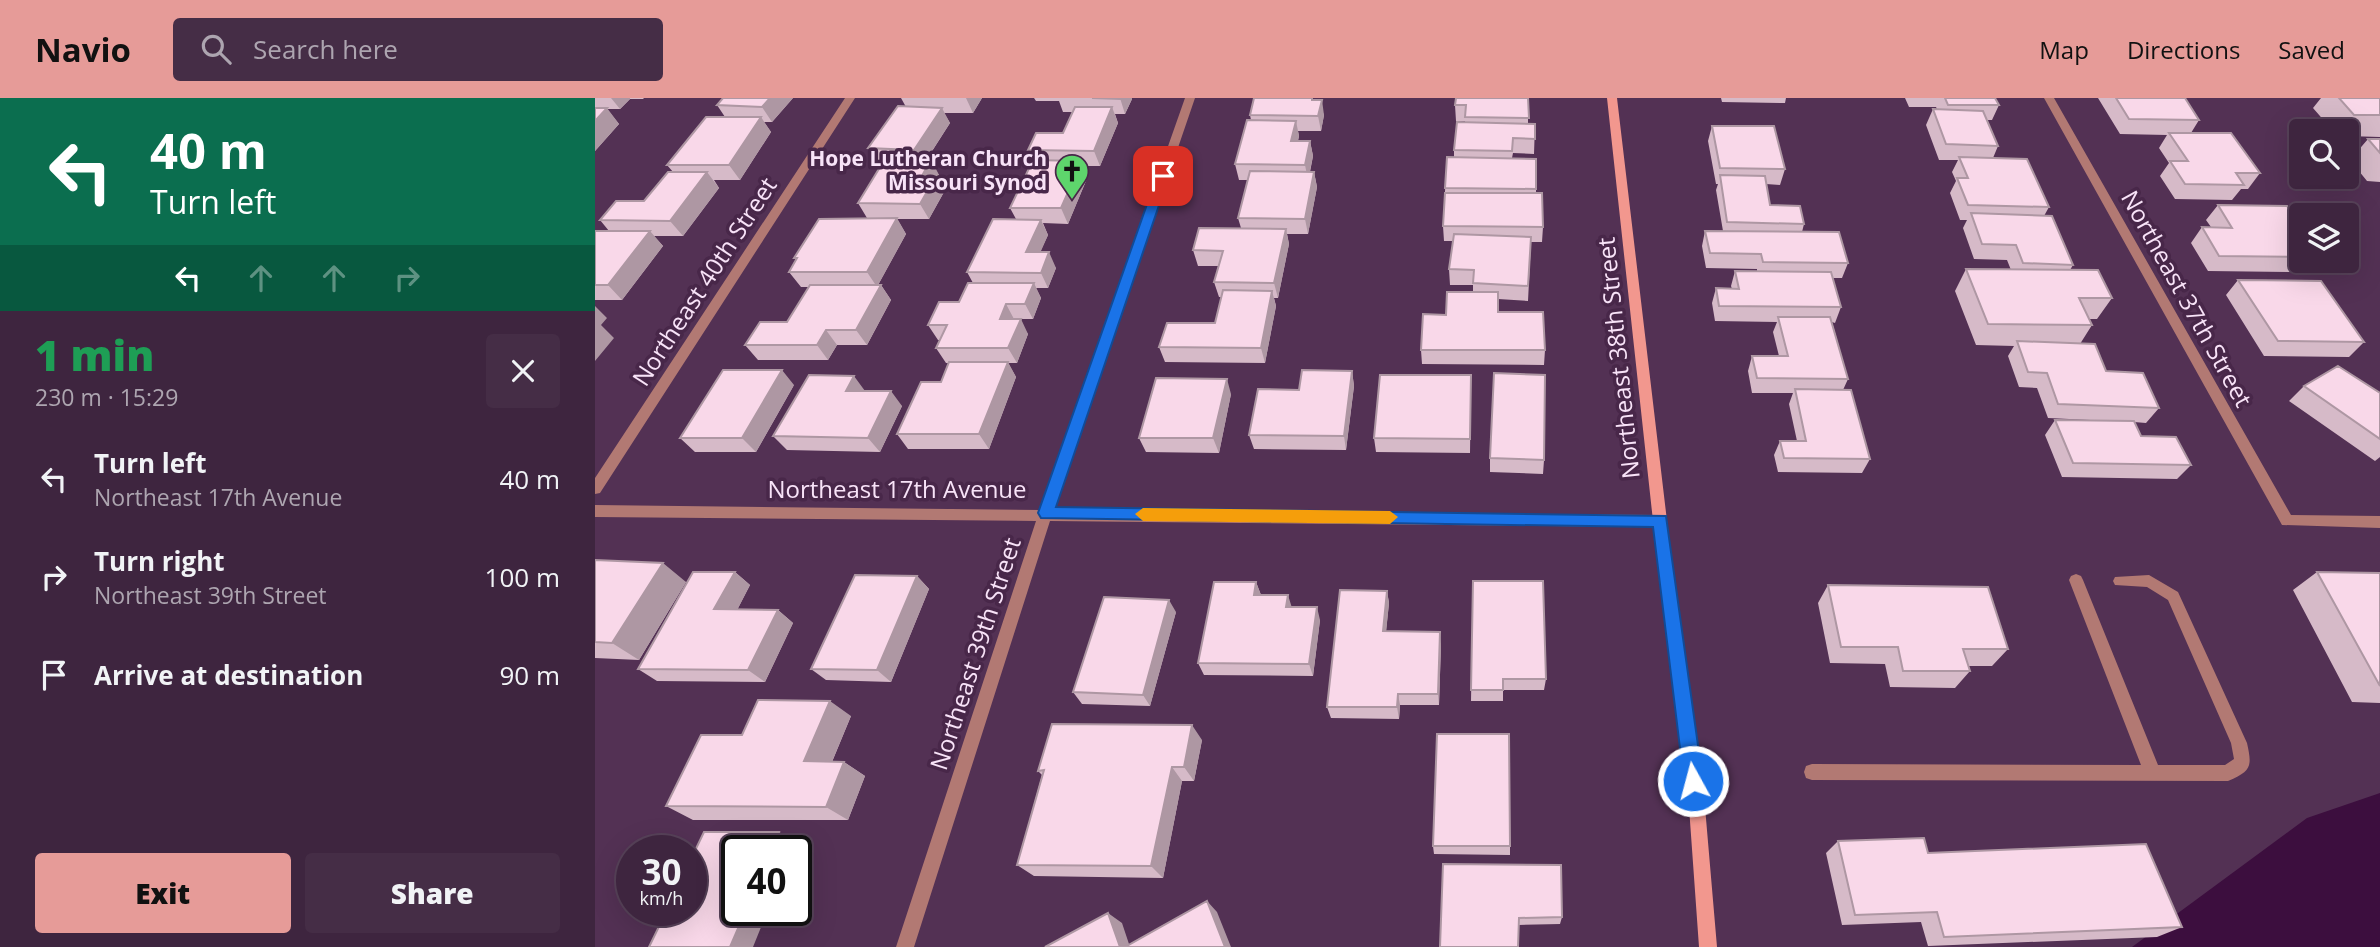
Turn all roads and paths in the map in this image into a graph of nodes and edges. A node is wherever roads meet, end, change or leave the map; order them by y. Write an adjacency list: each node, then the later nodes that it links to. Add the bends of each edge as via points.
1 (851, 98): 5 (street, Northeast 40th Street)
2 (1190, 98): 7 (street, Northeast 39th Street)
3 (1612, 98): 8 (street, Northeast 38th Street)
4 (2049, 98): 9 (street, Northeast 37th Street, via 2287,521)
5 (595, 489)
6 (595, 511): 7 (street, Northeast 17th Avenue)
7 (1046, 513): 8 (street, Northeast 17th Avenue); 14 (street, Northeast 39th Street)
8 (1660, 521): 15 (street, Northeast 38th Street, via 1697,807)
9 (2380, 522)
10 (2076, 580): 13 (street)
11 (2120, 581): 13 (street, via 2149,581 2173,596 2239,743 2243,762 2228,773)
12 (1812, 772): 13 (street)
13 (2153, 772)
14 (905, 947)
15 (1708, 947)

